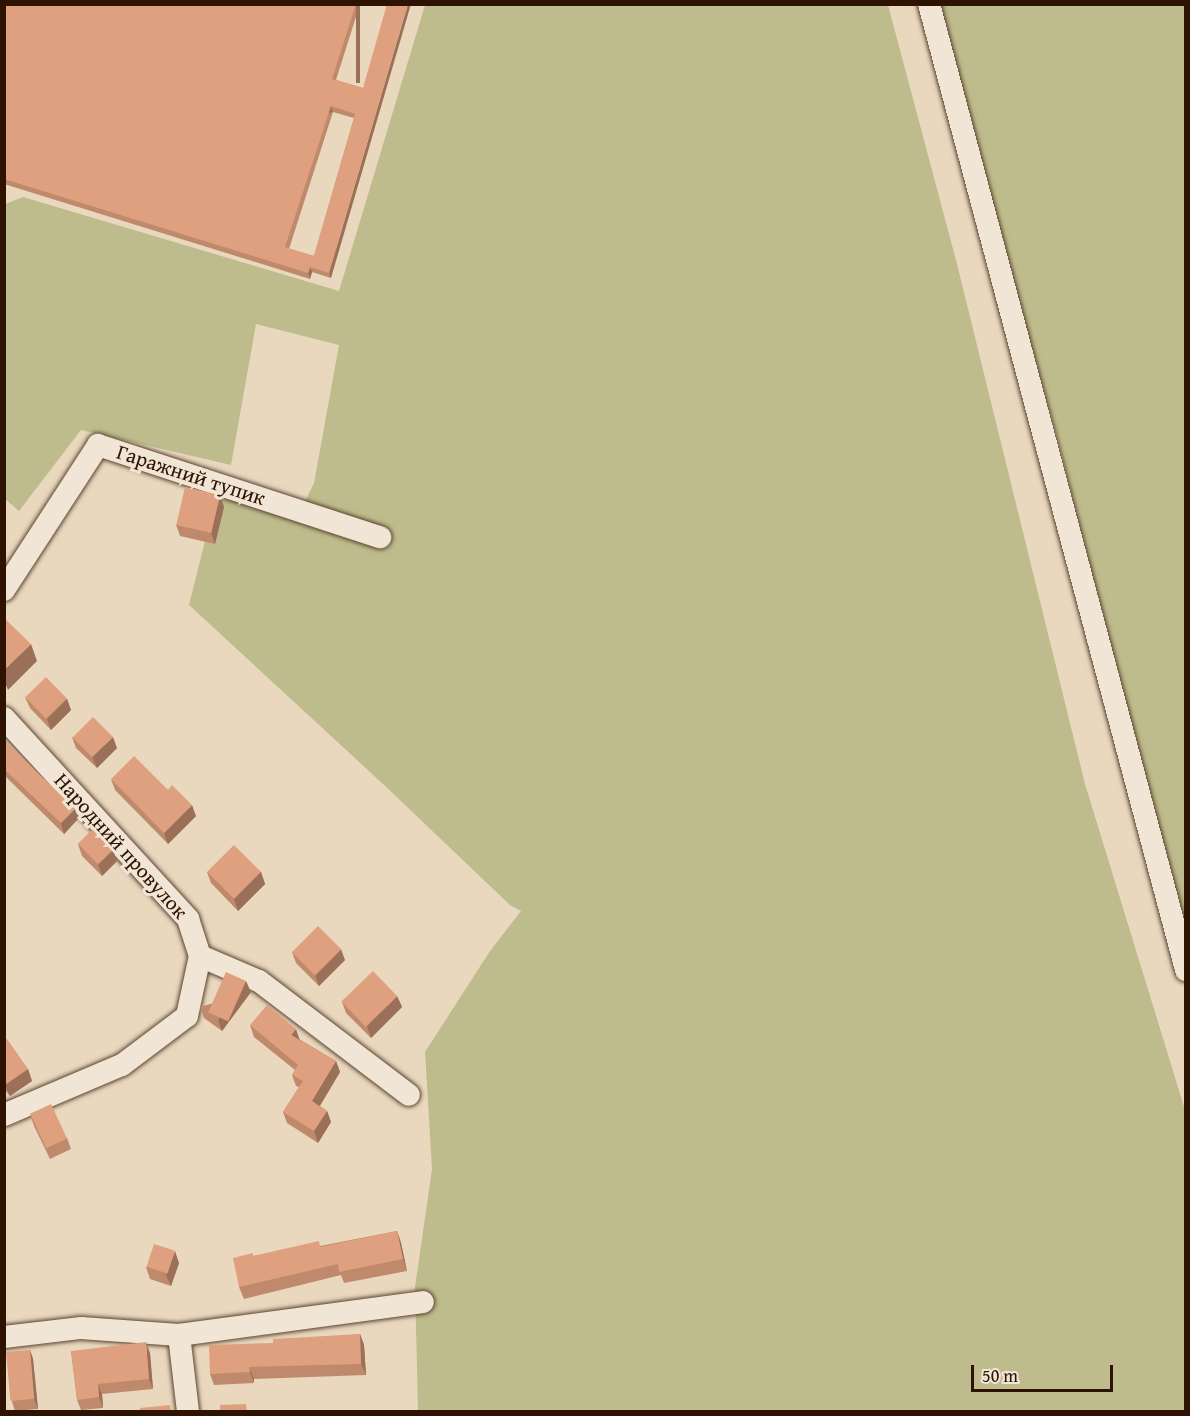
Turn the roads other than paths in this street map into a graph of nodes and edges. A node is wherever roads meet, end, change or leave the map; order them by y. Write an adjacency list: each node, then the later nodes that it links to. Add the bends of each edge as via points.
1 (929, 4): 6 (street)
2 (380, 537): 3 (street, Гаражний тупик, via 98,444)
3 (4, 590)
4 (4, 718): 5 (street, Народний провулок, via 189,919)
5 (200, 956): 7 (street, via 259,981); 8 (street, via 187,1016 122,1065)
6 (1185, 970)
7 (409, 1095)
8 (4, 1115)
9 (423, 1302): 10 (street)
10 (179, 1335): 11 (street, via 81,1328); 12 (street)
11 (4, 1337)
12 (189, 1412)

